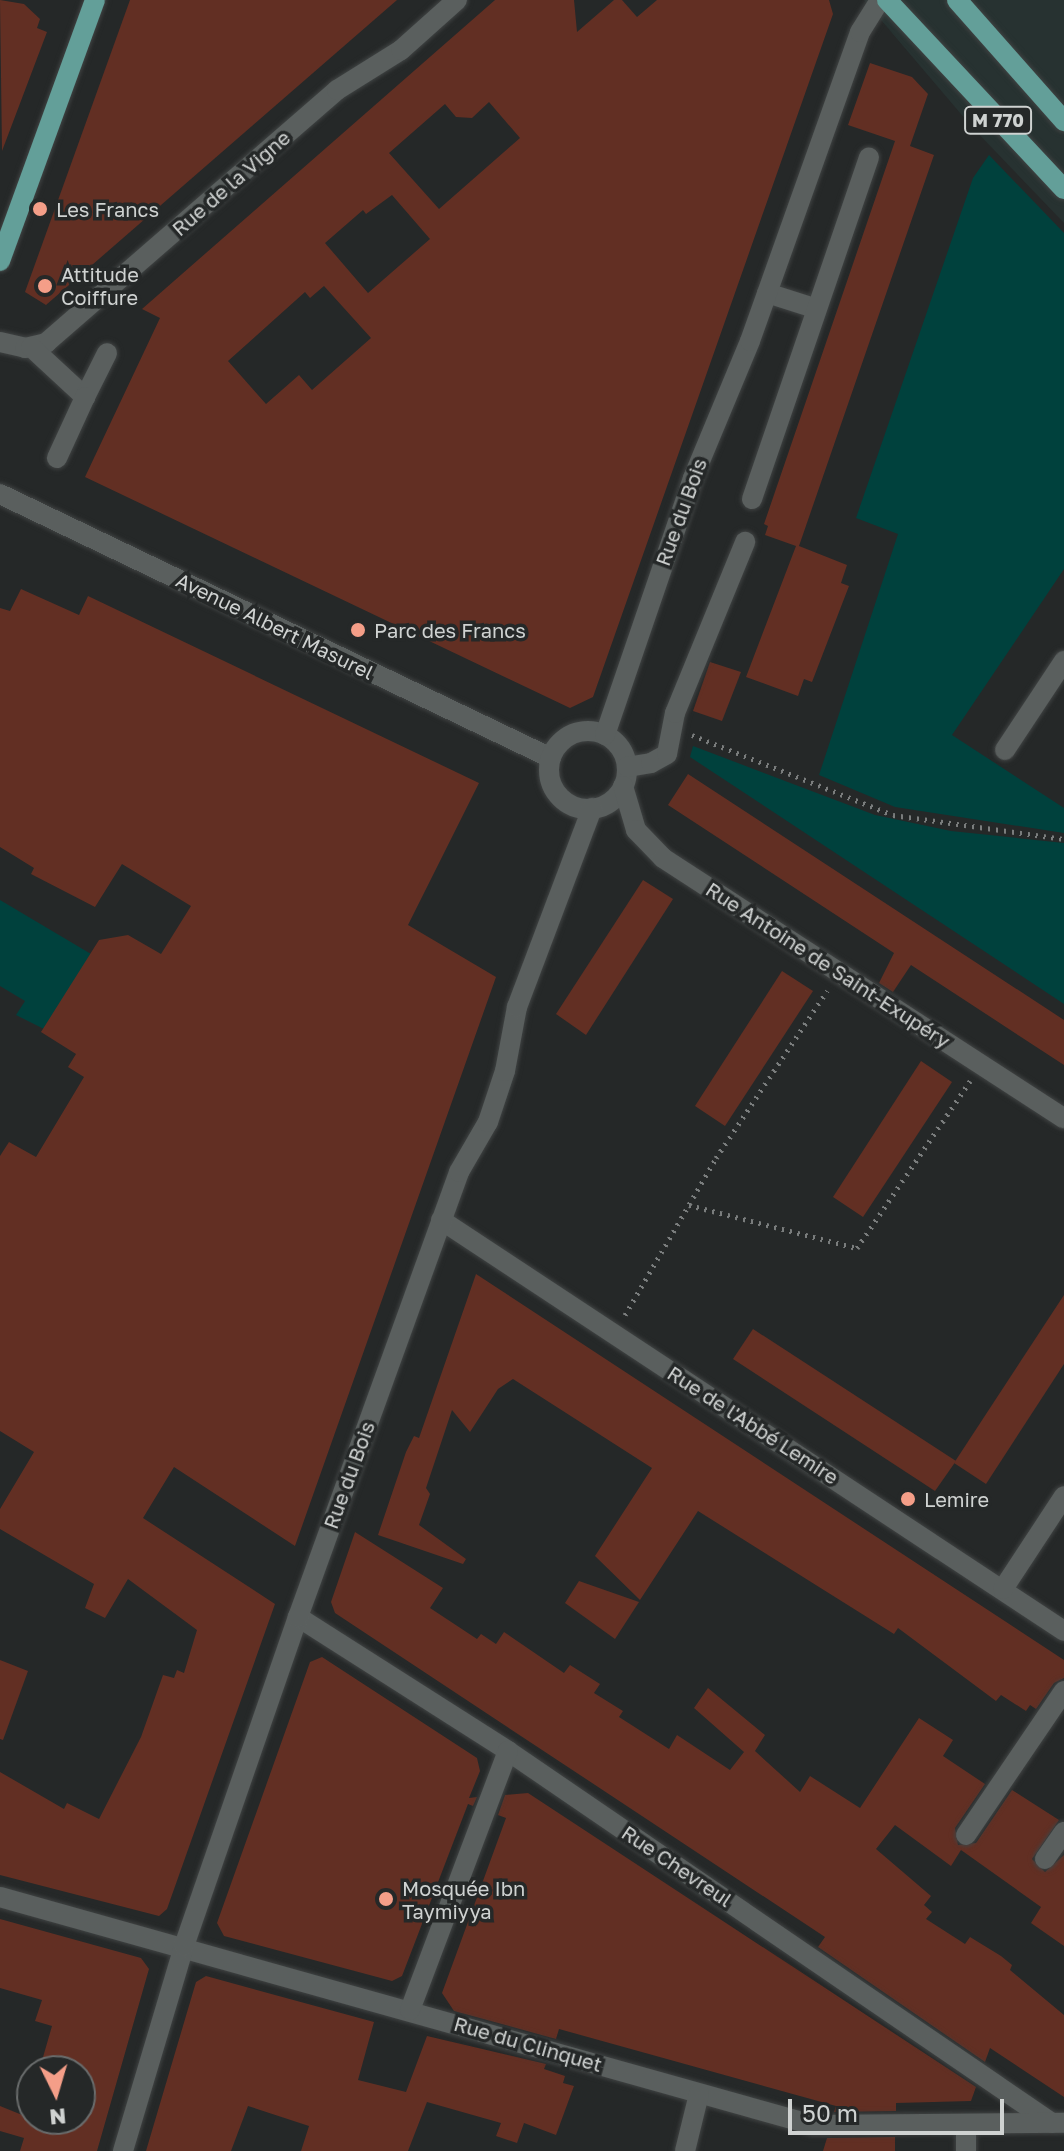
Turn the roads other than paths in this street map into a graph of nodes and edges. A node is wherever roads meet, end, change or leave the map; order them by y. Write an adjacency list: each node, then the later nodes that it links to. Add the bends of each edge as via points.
1 (457, 0): 13 (street, Rue de la Vigne, via 401,50 337,90 46,343)
2 (880, 0): 10 (street, Rue du Bois, via 860,32)
3 (887, 0): 8 (main road, M 770)
4 (957, 0): 6 (main road, M 770)
5 (89, 1): 9 (main road)
6 (1064, 121)
7 (869, 158): 11 (street)
8 (1064, 189)
9 (0, 261)
10 (767, 293): 11 (street); 21 (street, Rue du Bois, via 693,478)
11 (817, 309): 18 (street)
12 (0, 342): 13 (street)
13 (31, 347): 15 (street)
14 (107, 353): 15 (street)
15 (85, 397): 16 (street)
16 (57, 458)
17 (0, 494): 23 (street, Avenue Albert Masurel)
18 (752, 499)
19 (745, 542): 24 (street, via 667,754)
20 (1064, 661): 22 (street)
21 (605, 735): 23 (street, via 570,735); 24 (street, via 620,748)
22 (1005, 750)
23 (551, 758): 25 (street, via 550,777 558,794 573,805)
24 (625, 777): 25 (street, via 610,802); 26 (street, Rue Antoine de Saint-Exupéry, via 645,843)
25 (592, 808): 27 (street, Rue du Bois, via 517,1007 505,1071 488,1122 459,1172)
26 (1064, 1118)
27 (441, 1220): 29 (street, Rue de l'Abbé Lemire); 30 (street, Rue du Bois)
28 (1064, 1496): 29 (street)
29 (1003, 1589): 31 (street, Rue de l'Abbé Lemire)
30 (298, 1617): 33 (street, Rue Chevreul); 38 (street, Rue du Bois)
31 (1064, 1631)
32 (1064, 1691): 35 (street)
33 (508, 1751): 39 (street); 41 (street, Rue Chevreul)
34 (1064, 1832): 36 (street)
35 (966, 1835)
36 (1045, 1859)
37 (0, 1897): 38 (street, Rue du Clinquet)
38 (184, 1946): 39 (street, Rue du Clinquet); 43 (street, Rue du Bois)
39 (410, 2010): 40 (street, Rue du Clinquet)
40 (699, 2094): 42 (street, Rue du Clinquet, via 830,2128); 44 (street)
41 (1058, 2123): 42 (street, Rue du Clinquet)
42 (966, 2125): 45 (street)
43 (123, 2151)
44 (685, 2151)
45 (966, 2151)

